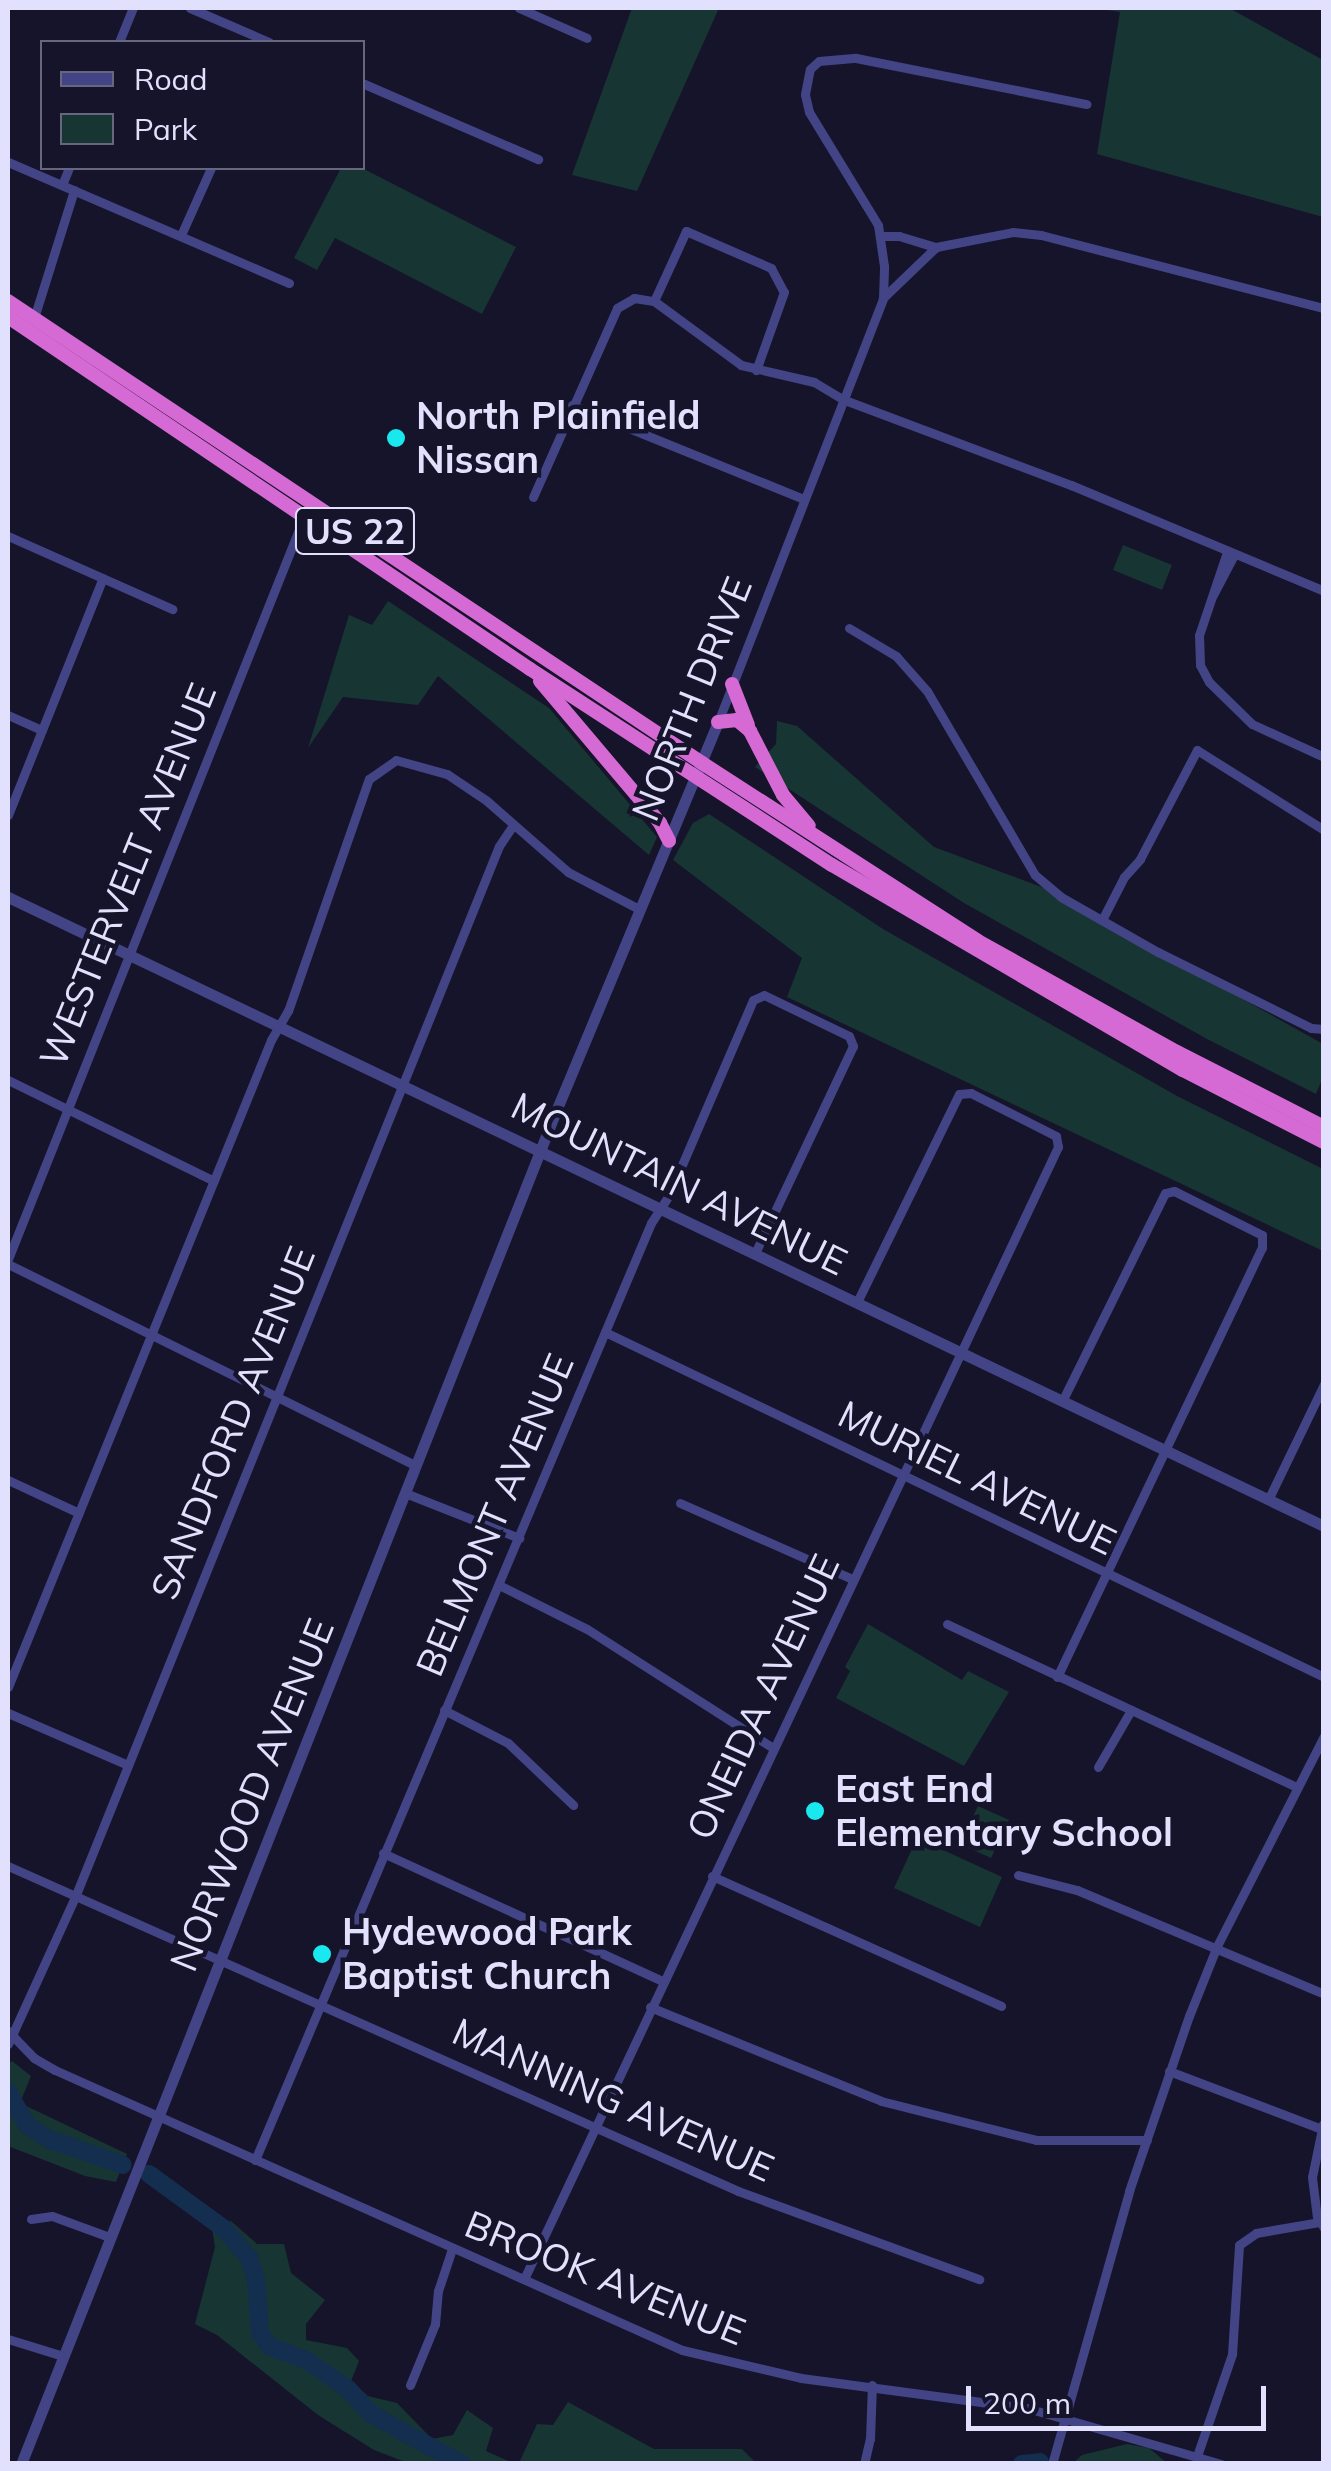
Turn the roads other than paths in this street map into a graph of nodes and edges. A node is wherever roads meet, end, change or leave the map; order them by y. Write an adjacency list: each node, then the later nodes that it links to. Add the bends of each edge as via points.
1 (133, 8): 5 (street)
2 (190, 8): 6 (street)
3 (519, 8): 4 (street)
4 (588, 38)
5 (120, 40)
6 (262, 40)
7 (365, 84): 9 (street)
8 (1086, 104): 16 (street, NORTH DRIVE, via 889,62 841,58 814,64 805,94 809,112 861,192)
9 (538, 159)
10 (8, 162): 13 (street)
11 (68, 170): 13 (street)
12 (210, 170): 15 (street)
13 (62, 185): 14 (street)
14 (74, 190): 15 (street); 24 (street)
15 (181, 235): 18 (street)
16 (880, 236): 17 (street); 19 (street, NORTH DRIVE)
17 (936, 247): 19 (street); 22 (street, via 1012,232 1040,235)
18 (289, 283)
19 (883, 298): 26 (street, NORTH DRIVE)
20 (8, 301): 24 (highway, US 22)
21 (654, 301): 25 (street, via 726,357); 25 (street, via 686,232 771,268 784,286); 27 (street, via 634,298 617,308)
22 (1324, 308)
23 (8, 317): 30 (highway, US 22)
24 (34, 318): 44 (highway, US 22)
25 (756, 370): 26 (street, via 814,382)
26 (842, 399): 29 (street, NORTH DRIVE); 32 (street)
27 (572, 405): 28 (street); 29 (street)
28 (533, 497)
29 (803, 499): 38 (street, NORTH DRIVE)
30 (305, 514): 37 (highway, US 22); 53 (street, WESTERVELT AVENUE)
31 (8, 536): 33 (street)
32 (1231, 553): 34 (street); 43 (street, via 1198,636 1209,682 1268,734)
33 (103, 578): 35 (street); 41 (street)
34 (1324, 591)
35 (172, 609)
36 (849, 628): 52 (street, via 911,670 1023,861 1062,897)
37 (530, 668): 44 (highway, US 22); 48 (highway)
38 (732, 684): 40 (street, NORTH DRIVE); 42 (highway)
39 (8, 715): 41 (street)
40 (718, 722): 42 (highway, via 736,720); 44 (street, NORTH DRIVE)
41 (42, 730): 45 (street)
42 (750, 731): 49 (highway, via 782,795)
43 (1324, 757)
44 (699, 770): 48 (street, NORTH DRIVE); 49 (highway, US 22); 60 (highway, US 22, via 940,932)
45 (8, 814)
46 (513, 825): 51 (street, via 584,883); 54 (street, via 468,786 433,767 396,760 382,766 362,793 322,923); 57 (street, SANDFORD AVENUE, via 498,846)
47 (1324, 830): 52 (street, via 1196,750)
48 (669, 840): 51 (street, NORTH DRIVE)
49 (827, 845): 59 (highway, US 22, via 1052,983)
50 (8, 896): 53 (street, MOUNTAIN AVENUE)
51 (639, 909): 61 (street, NORTH DRIVE)
52 (1102, 920): 55 (street)
53 (129, 953): 54 (street, MOUNTAIN AVENUE); 58 (street, WESTERVELT AVENUE)
54 (280, 1026): 57 (street, MOUNTAIN AVENUE); 62 (street)
55 (1324, 1029)
56 (8, 1080): 58 (street)
57 (403, 1085): 61 (street, MOUNTAIN AVENUE); 71 (street, SANDFORD AVENUE)
58 (67, 1108): 62 (street); 65 (street, WESTERVELT AVENUE)
59 (1324, 1127)
60 (1324, 1142)
61 (541, 1151): 63 (street, MOUNTAIN AVENUE); 74 (street, NORWOOD AVENUE)
62 (214, 1181): 68 (street)
63 (661, 1208): 64 (street, MOUNTAIN AVENUE); 64 (street, BELMONT AVENUE, via 752,1000 771,996 853,1040); 67 (street, BELMONT AVENUE)
64 (755, 1253): 66 (street, MOUNTAIN AVENUE)
65 (8, 1262): 68 (street)
66 (857, 1302): 69 (street, MOUNTAIN AVENUE); 69 (street, ONEIDA AVENUE, via 959,1094 1050,1132 1058,1142)
67 (605, 1332): 75 (street, MURIEL AVENUE); 82 (street, BELMONT AVENUE)
68 (154, 1333): 71 (street); 80 (street)
69 (960, 1352): 72 (street, MOUNTAIN AVENUE); 75 (street, ONEIDA AVENUE)
70 (1324, 1384): 78 (street)
71 (277, 1396): 74 (street); 95 (street, SANDFORD AVENUE)
72 (1062, 1401): 73 (street, MOUNTAIN AVENUE); 73 (street, via 1165,1193 1174,1191 1264,1239)
73 (1166, 1450): 78 (street, MOUNTAIN AVENUE); 83 (street)
74 (416, 1466): 77 (street, NORWOOD AVENUE)
75 (902, 1475): 83 (street, MURIEL AVENUE); 84 (street, ONEIDA AVENUE)
76 (8, 1480): 80 (street)
77 (405, 1493): 82 (street); 105 (street, NORWOOD AVENUE)
78 (1268, 1500): 81 (street, MOUNTAIN AVENUE)
79 (680, 1503): 84 (street)
80 (80, 1513): 89 (street)
81 (1324, 1526)
82 (519, 1538): 85 (street, BELMONT AVENUE)
83 (1106, 1574): 87 (street); 88 (street, MURIEL AVENUE)
84 (852, 1579): 94 (street, ONEIDA AVENUE)
85 (499, 1585): 90 (street, BELMONT AVENUE); 94 (street, via 586,1629)
86 (948, 1624): 87 (street)
87 (1057, 1677): 91 (street)
88 (1324, 1677)
89 (8, 1688)
90 (444, 1710): 98 (street, via 508,1744); 99 (street, BELMONT AVENUE)
91 (1131, 1710): 96 (street); 97 (street)
92 (8, 1713): 95 (street)
93 (1324, 1736): 97 (street)
94 (773, 1748): 102 (street, ONEIDA AVENUE)
95 (128, 1765): 103 (street, SANDFORD AVENUE)
96 (1098, 1767)
97 (1296, 1788): 104 (street)
98 (573, 1806)
99 (382, 1854): 106 (street); 108 (street, BELMONT AVENUE)
100 (8, 1866): 103 (street, MANNING AVENUE)
101 (1018, 1875): 104 (street, via 1077,1890)
102 (712, 1876): 106 (street, ONEIDA AVENUE); 109 (street)
103 (74, 1896): 105 (street, MANNING AVENUE); 111 (street, SANDFORD AVENUE)
104 (1218, 1946): 107 (street); 112 (street)
105 (218, 1960): 108 (street, MANNING AVENUE); 113 (street, NORWOOD AVENUE)
106 (662, 1981): 110 (street, ONEIDA AVENUE)
107 (1324, 1994)
108 (321, 2005): 114 (street, MANNING AVENUE); 117 (street, BELMONT AVENUE)
109 (1001, 2006)
110 (650, 2008): 114 (street, ONEIDA AVENUE); 116 (street, via 881,2101 1036,2140)
111 (9, 2038): 113 (street, BROOK AVENUE, via 55,2070)
112 (1169, 2072): 115 (street); 116 (street)
113 (156, 2116): 117 (street, BROOK AVENUE); 120 (street, NORWOOD AVENUE)
114 (596, 2125): 122 (street, ONEIDA AVENUE); 123 (street, MANNING AVENUE, via 738,2191)
115 (1323, 2126): 119 (street, via 1312,2177)
116 (1147, 2140): 128 (street)
117 (256, 2160): 121 (street, BROOK AVENUE)
118 (31, 2219): 120 (street, via 52,2216)
119 (1322, 2225): 129 (street, via 1248,2235 1239,2244 1232,2354)
120 (109, 2237): 125 (street, NORWOOD AVENUE)
121 (452, 2249): 122 (street, BROOK AVENUE); 127 (street, via 435,2324)
122 (524, 2279): 126 (street, BROOK AVENUE, via 710,2360)
123 (979, 2279)
124 (8, 2339): 125 (street)
125 (62, 2356): 131 (street, NORWOOD AVENUE)
126 (872, 2384): 128 (street, BROOK AVENUE); 132 (street)
127 (410, 2385)
128 (1068, 2417): 129 (street, BROOK AVENUE); 130 (street)
129 (1198, 2453): 133 (street, BROOK AVENUE)
130 (1053, 2459)
131 (21, 2464)
132 (864, 2464)
133 (1221, 2464)

